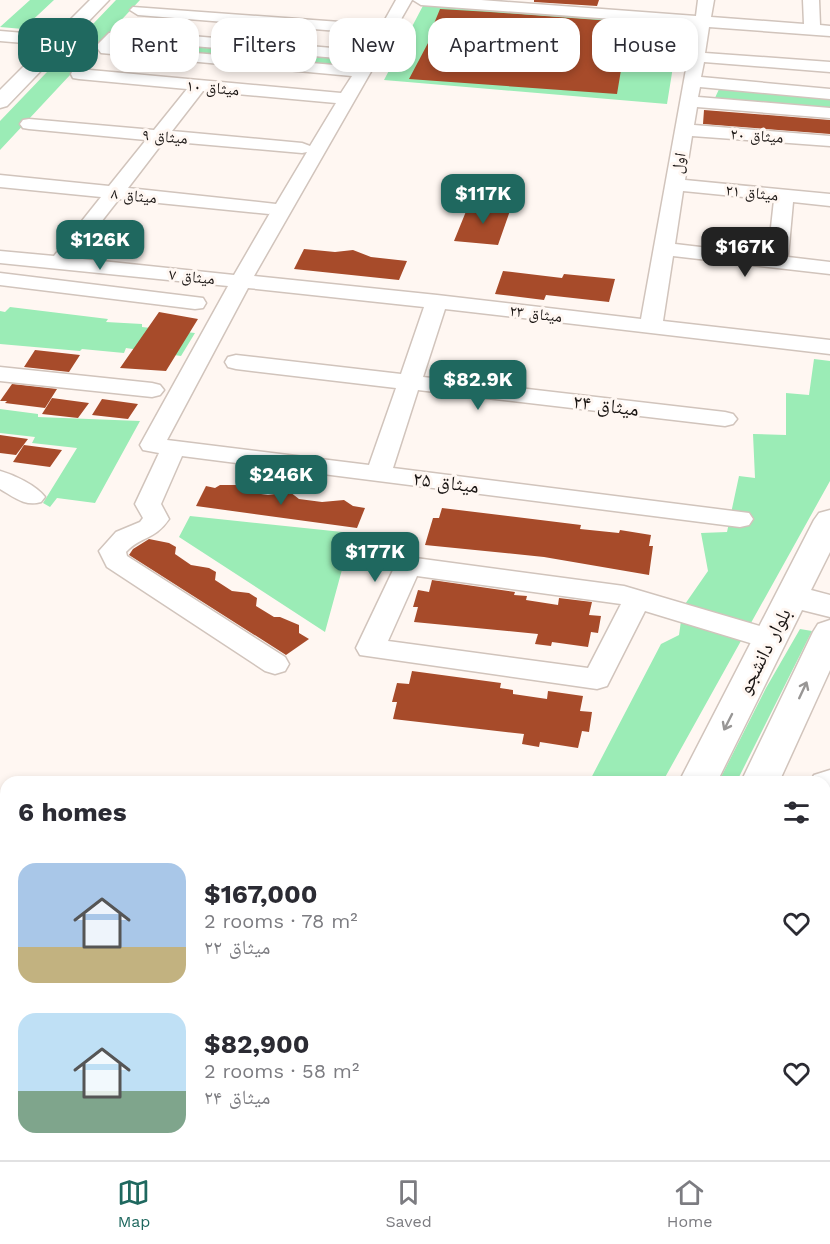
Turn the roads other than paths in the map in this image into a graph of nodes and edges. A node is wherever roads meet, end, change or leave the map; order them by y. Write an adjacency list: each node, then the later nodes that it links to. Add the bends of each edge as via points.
1 (100, 0): 8 (main road)
2 (404, 0): 11 (street)
3 (421, 0): 12 (street)
4 (706, 0): 12 (street, اول)
5 (811, 0): 13 (street)
6 (258, 6): 10 (street)
7 (138, 10): 9 (street)
8 (82, 18)
9 (235, 18)
10 (248, 18)
11 (394, 18)
12 (702, 21): 13 (street); 17 (street, اول)
13 (812, 29): 14 (street)
14 (830, 31)
15 (0, 36): 16 (street)
16 (18, 38)
17 (698, 45)
18 (329, 52): 21 (street, via 121,35 104,46 107,50)
19 (698, 57): 20 (street)
20 (830, 67)
21 (329, 69)
22 (30, 72): 31 (main road)
23 (362, 72): 29 (street)
24 (694, 72): 26 (street, اول)
25 (79, 74): 27 (street, میثاق ۱۰)
26 (693, 81): 28 (street); 30 (street, اول)
27 (198, 86): 29 (street, میثاق ۱۰); 35 (street)
28 (830, 94)
29 (347, 99): 51 (street)
30 (690, 101): 32 (street); 34 (street, اول)
31 (0, 102)
32 (830, 113)
33 (29, 124): 35 (street, میثاق ۹)
34 (684, 130): 36 (street, میثاق ۲۰); 39 (street, اول)
35 (160, 135): 37 (street, میثاق ۹); 40 (street)
36 (830, 141)
37 (302, 148)
38 (0, 181): 40 (street, میثاق ۸)
39 (675, 185): 41 (street, میثاق ۲۱); 44 (street, اول)
40 (116, 193): 43 (street, میثاق ۸); 47 (street)
41 (784, 195): 42 (street, میثاق ۲۱); 46 (street)
42 (830, 200)
43 (269, 208)
44 (664, 249): 46 (street); 55 (street, اول)
45 (0, 257): 47 (street, میثاق ۷)
46 (777, 262): 49 (street)
47 (59, 263): 48 (street, میثاق ۷)
48 (105, 267): 51 (street, میثاق ۷); 52 (street)
49 (830, 268)
50 (0, 279): 52 (street)
51 (241, 281): 53 (street, میثاق ۲۳); 62 (street)
52 (87, 289): 54 (street)
53 (437, 301): 55 (street, میثاق ۲۳); 59 (street)
54 (195, 303)
55 (651, 327): 56 (street, میثاق ۲۳)
56 (830, 347)
57 (236, 362): 59 (street, میثاق ۲۴)
58 (0, 374): 60 (street)
59 (409, 382): 61 (street, میثاق ۲۴); 63 (street)
60 (152, 390)
61 (725, 419)
62 (163, 447): 63 (street, میثاق ۲۵); 73 (street, via 148,504 156,519 149,528 125,538 112,551 116,561)
63 (378, 474): 66 (street, میثاق ۲۵)
64 (0, 479): 65 (street)
65 (32, 497)
66 (740, 519)
67 (830, 520): 68 (main road, بلوار دانشجو)
68 (792, 596): 70 (main road); 72 (main road, بلوار دانشجو)
69 (637, 598): 69 (street, via 408,566 370,648 597,679); 72 (street)
70 (830, 606)
71 (830, 632): 75 (main road, one-way to 71)
72 (770, 639): 74 (main road, بلوار دانشجو, one-way to 74)
73 (275, 664)
74 (701, 776)
75 (763, 776)

